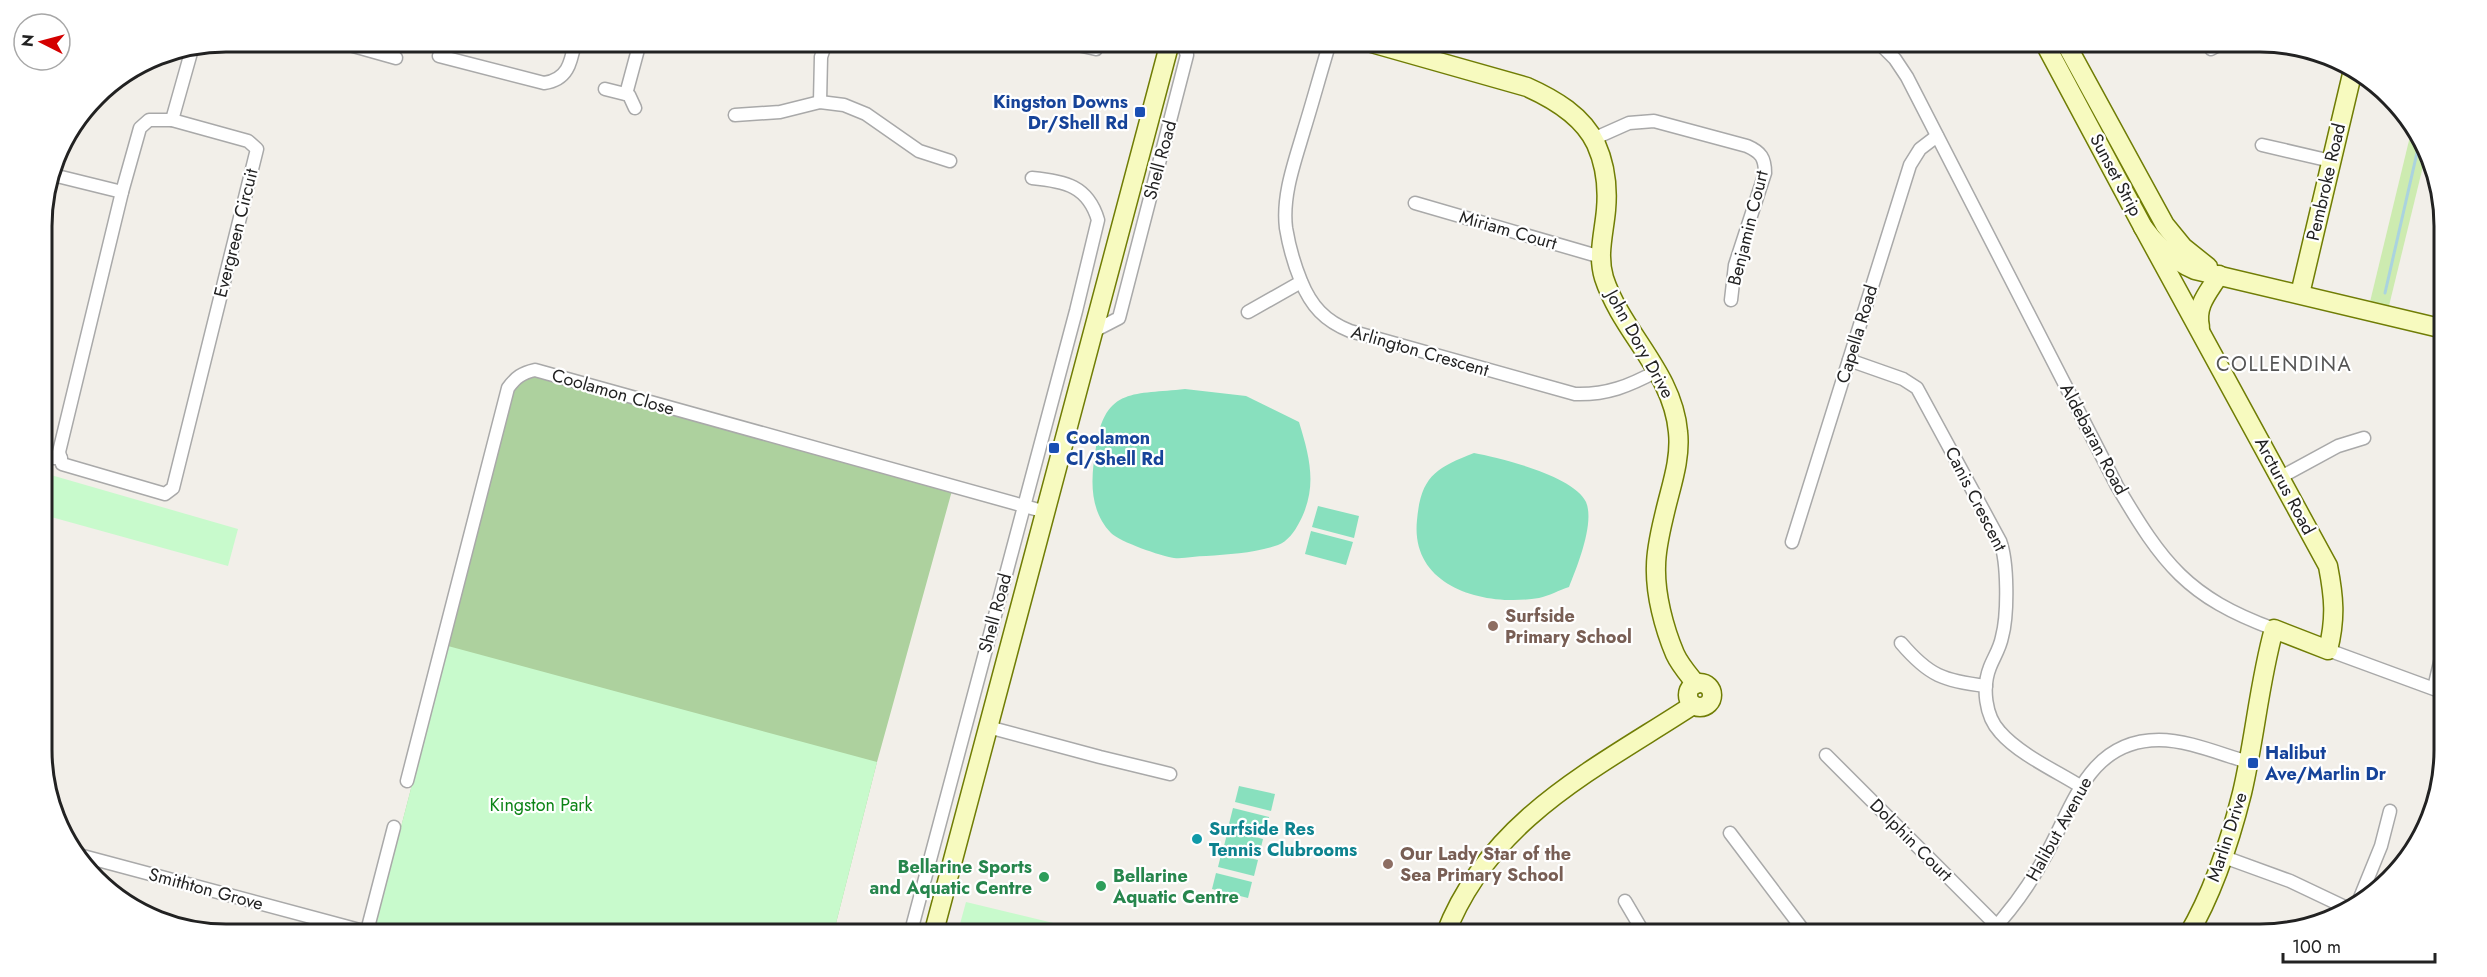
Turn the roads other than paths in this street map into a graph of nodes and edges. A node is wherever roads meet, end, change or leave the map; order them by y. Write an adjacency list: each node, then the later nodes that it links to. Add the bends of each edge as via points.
1 (375, 52): 15 (street)
2 (572, 52): 13 (street, via 567,71 550,82)
3 (638, 52): 19 (street)
4 (823, 52): 20 (street)
5 (1161, 52): 17 (street, Shell Road)
6 (1167, 52): 17 (street, Shell Road)
7 (1186, 52): 41 (street, Shell Road, via 1119,318)
8 (1327, 52): 36 (street, Arlington Crescent, via 1288,189 1286,227)
9 (1403, 52): 25 (street, John Dory Drive, via 1527,87 1549,97 1569,111)
10 (1888, 52): 24 (street, Aldebaran Road, via 1907,77)
11 (2049, 52): 33 (street, Sunset Strip)
12 (2070, 52): 35 (street, Sunset Strip, via 2165,225 2183,247)
13 (439, 56)
14 (190, 57): 23 (street)
15 (396, 58)
16 (2351, 79): 28 (street, Pembroke Road)
17 (1157, 84): 41 (street, Shell Road)
18 (604, 89): 19 (street)
19 (627, 94): 21 (street)
20 (820, 102): 22 (street, via 780,112); 27 (street, via 856,109 919,151)
21 (635, 108)
22 (735, 115)
23 (172, 120): 31 (street, Evergreen Circuit, via 149,120 140,128); 48 (street, Evergreen Circuit, via 248,141 257,148 173,488 165,494 62,464)
24 (1937, 136): 44 (street, Capella Road, via 1920,149 1910,165); 53 (street, Aldebaran Road, via 2117,486 2152,543 2168,564 2202,595)
25 (1593, 139): 34 (street, John Dory Drive, via 1605,176); 38 (street, Benjamin Court, via 1629,123 1654,121 1759,152 1764,158 1765,173 1735,265)
26 (2262, 145): 28 (street)
27 (950, 161)
28 (2331, 161): 37 (street, Pembroke Road)
29 (60, 177): 31 (street)
30 (1032, 178): 39 (street, Shell Road, via 1058,180 1076,188 1094,207 1098,220)
31 (122, 192): 48 (street, Evergreen Circuit)
32 (1415, 203): 34 (street, Miriam Court)
33 (2143, 227): 35 (street, Sunset Strip, via 2160,247 2184,264); 43 (street, Arcturus Road)
34 (1601, 257): 45 (street, John Dory Drive, via 1613,300)
35 (2219, 275): 37 (street, Sunset Strip); 43 (street, Arcturus Road, via 2201,302)
36 (1301, 282): 40 (street); 45 (street, Arlington Crescent, via 1317,310 1334,325 1554,389 1575,394 1611,392)
37 (2300, 294): 42 (street, Sunset Strip)
38 (1731, 300)
39 (1076, 311): 41 (street); 50 (street, Shell Road)
40 (1248, 312)
41 (1094, 325): 51 (street, Shell Road)
42 (2434, 327)
43 (2201, 331): 49 (street, Arcturus Road)
44 (1849, 360): 52 (street, Capella Road); 56 (street, Canis Crescent, via 1917,388 2000,541 2006,559 2004,628)
45 (1658, 371): 76 (street, John Dory Drive, via 1672,403 1679,435 1677,466 1658,543 1659,597 1676,655 1696,684 1688,692 1693,705 1524,820 1476,876)
46 (2364, 438): 49 (street, via 2338,446)
47 (53, 458): 48 (street)
48 (60, 458)
49 (2281, 477): 55 (street, Arcturus Road, via 2328,566 2334,595 2334,626)
50 (1023, 507): 51 (street, Coolamon Close); 62 (street, Coolamon Close, via 536,370 519,375 508,388); 74 (street, Shell Road)
51 (1046, 512): 58 (street, Shell Road)
52 (1792, 542)
53 (2274, 629): 55 (street, Aldebaran Road); 60 (street, Marlin Drive)
54 (1901, 643): 56 (street, via 1937,675)
55 (2328, 650): 57 (street, Aldebaran Road)
56 (1986, 686): 63 (street, Canis Crescent, via 1987,706 1999,732)
57 (2434, 688)
58 (988, 727): 61 (street); 75 (street, Shell Road)
59 (1826, 755): 79 (street, Dolphin Court)
60 (2248, 762): 63 (street, Halibut Avenue, via 2176,742 2143,741 2110,754); 67 (street, Marlin Drive)
61 (1170, 774)
62 (407, 781)
63 (2080, 786): 80 (street, Halibut Avenue, via 2031,881)
64 (2390, 811): 69 (street)
65 (394, 827): 73 (street)
66 (1730, 833): 78 (street)
67 (2224, 857): 71 (street); 81 (street, Marlin Drive)
68 (91, 858): 72 (street, Smithton Grove)
69 (2363, 890)
70 (1625, 901): 77 (street)
71 (2340, 905)
72 (330, 924)
73 (369, 924)
74 (913, 924)
75 (936, 924)
76 (1449, 924)
77 (1639, 924)
78 (1799, 924)
79 (1987, 924)
80 (1998, 924)
81 (2194, 924)

